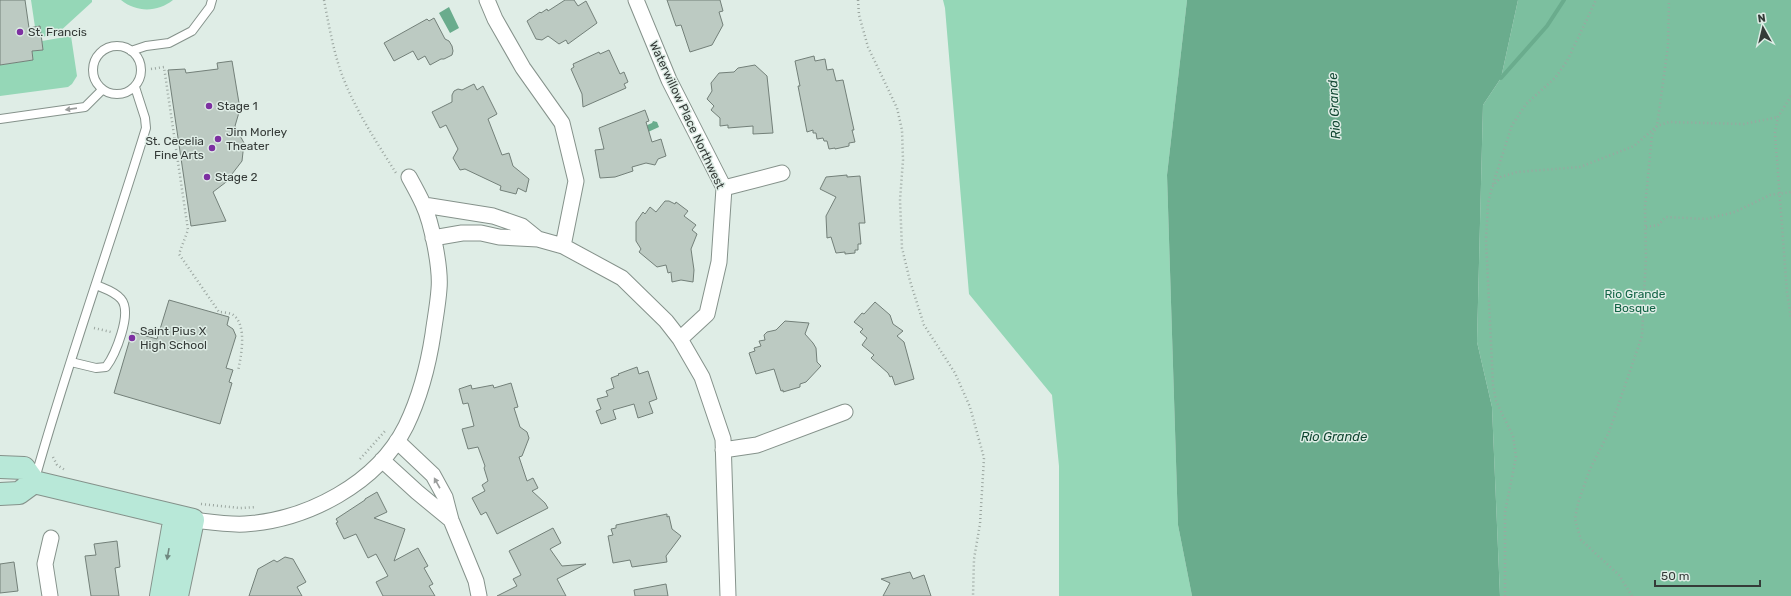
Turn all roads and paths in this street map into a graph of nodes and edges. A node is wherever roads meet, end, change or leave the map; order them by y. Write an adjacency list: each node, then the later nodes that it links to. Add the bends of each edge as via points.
1 (212, 0): 8 (lane, via 210,7 192,31 169,43)
2 (324, 0): 17 (path, via 338,62 347,86 361,114)
3 (487, 0): 26 (street, via 523,68 562,123 576,181)
4 (636, 0): 19 (street, Waterwillow Place Northwest, via 669,80)
5 (858, 0): 54 (path, via 859,15 868,47 897,108 902,130 902,248 910,281 924,325 955,373 970,407 984,458)
6 (1596, 0): 18 (path, via 1567,61 1554,78 1526,104 1512,125)
7 (1669, 0): 15 (path, via 1668,46)
8 (131, 51): 10 (lane, via 141,67 139,80); 11 (lane, via 117,46 109,47 97,56 93,70 97,84)
9 (151, 69): 33 (path, via 164,67 188,230 179,254 219,312 231,314 238,320 242,333 242,354)
10 (134, 87): 11 (lane, via 122,94); 27 (lane, via 146,128)
11 (102, 90): 14 (lane, one-way to 14, via 84,107)
12 (1791, 96): 13 (path)
13 (1778, 117): 15 (path, via 1744,124 1668,122); 21 (path, via 1775,133)
14 (0, 119)
15 (1657, 126): 18 (path, via 1634,146 1580,167 1517,172 1501,177); 23 (path, via 1652,135 1645,207)
16 (782, 173): 19 (street)
17 (404, 178): 22 (street)
18 (1492, 187): 55 (path, via 1488,202 1486,240 1493,385 1496,401 1513,436 1516,457 1505,512)
19 (724, 188): 31 (street, Waterwillow Place Northwest, via 719,262 707,314)
20 (1791, 192): 21 (path)
21 (1780, 194): 23 (path, via 1770,195 1735,212 1706,219 1666,217 1658,225); 28 (path)
22 (424, 205): 24 (street); 25 (street, via 493,216 522,226)
23 (1646, 227): 56 (path, via 1642,336 1609,432 1578,503 1575,519 1581,540 1619,575)
24 (433, 238): 25 (street, via 481,233 499,237); 36 (street, via 439,288 428,363 418,399)
25 (538, 239): 26 (street)
26 (563, 246): 31 (street, via 622,278 666,321)
27 (96, 285): 32 (lane); 32 (lane, via 113,292 122,300 124,312 121,335 113,358 106,367 96,368)
28 (1791, 318)
29 (94, 328): 30 (path)
30 (113, 333)
31 (680, 339): 37 (street, via 702,377 723,439)
32 (71, 362): 43 (lane)
33 (238, 371)
34 (845, 412): 37 (street, via 757,445)
35 (390, 425): 40 (path)
36 (397, 441): 39 (street); 47 (street, one-way to 36, via 445,497 433,475)
37 (723, 450): 53 (street)
38 (53, 457): 42 (path, via 57,465)
39 (382, 460): 46 (street, via 369,474 332,499 270,521 243,524); 47 (street)
40 (357, 462)
41 (0, 467): 43 (street, via 24,468)
42 (66, 471)
43 (34, 482): 44 (street, via 19,493); 46 (street)
44 (0, 494)
45 (259, 507): 46 (path, via 212,506)
46 (189, 513): 50 (street, one-way to 50); 51 (street)
47 (451, 520): 52 (street, via 476,581)
48 (51, 538): 49 (street, via 45,564)
49 (50, 596)
50 (161, 596)
51 (177, 596)
52 (479, 596)
53 (728, 596)
54 (973, 596)
55 (1505, 596)
56 (1632, 596)

